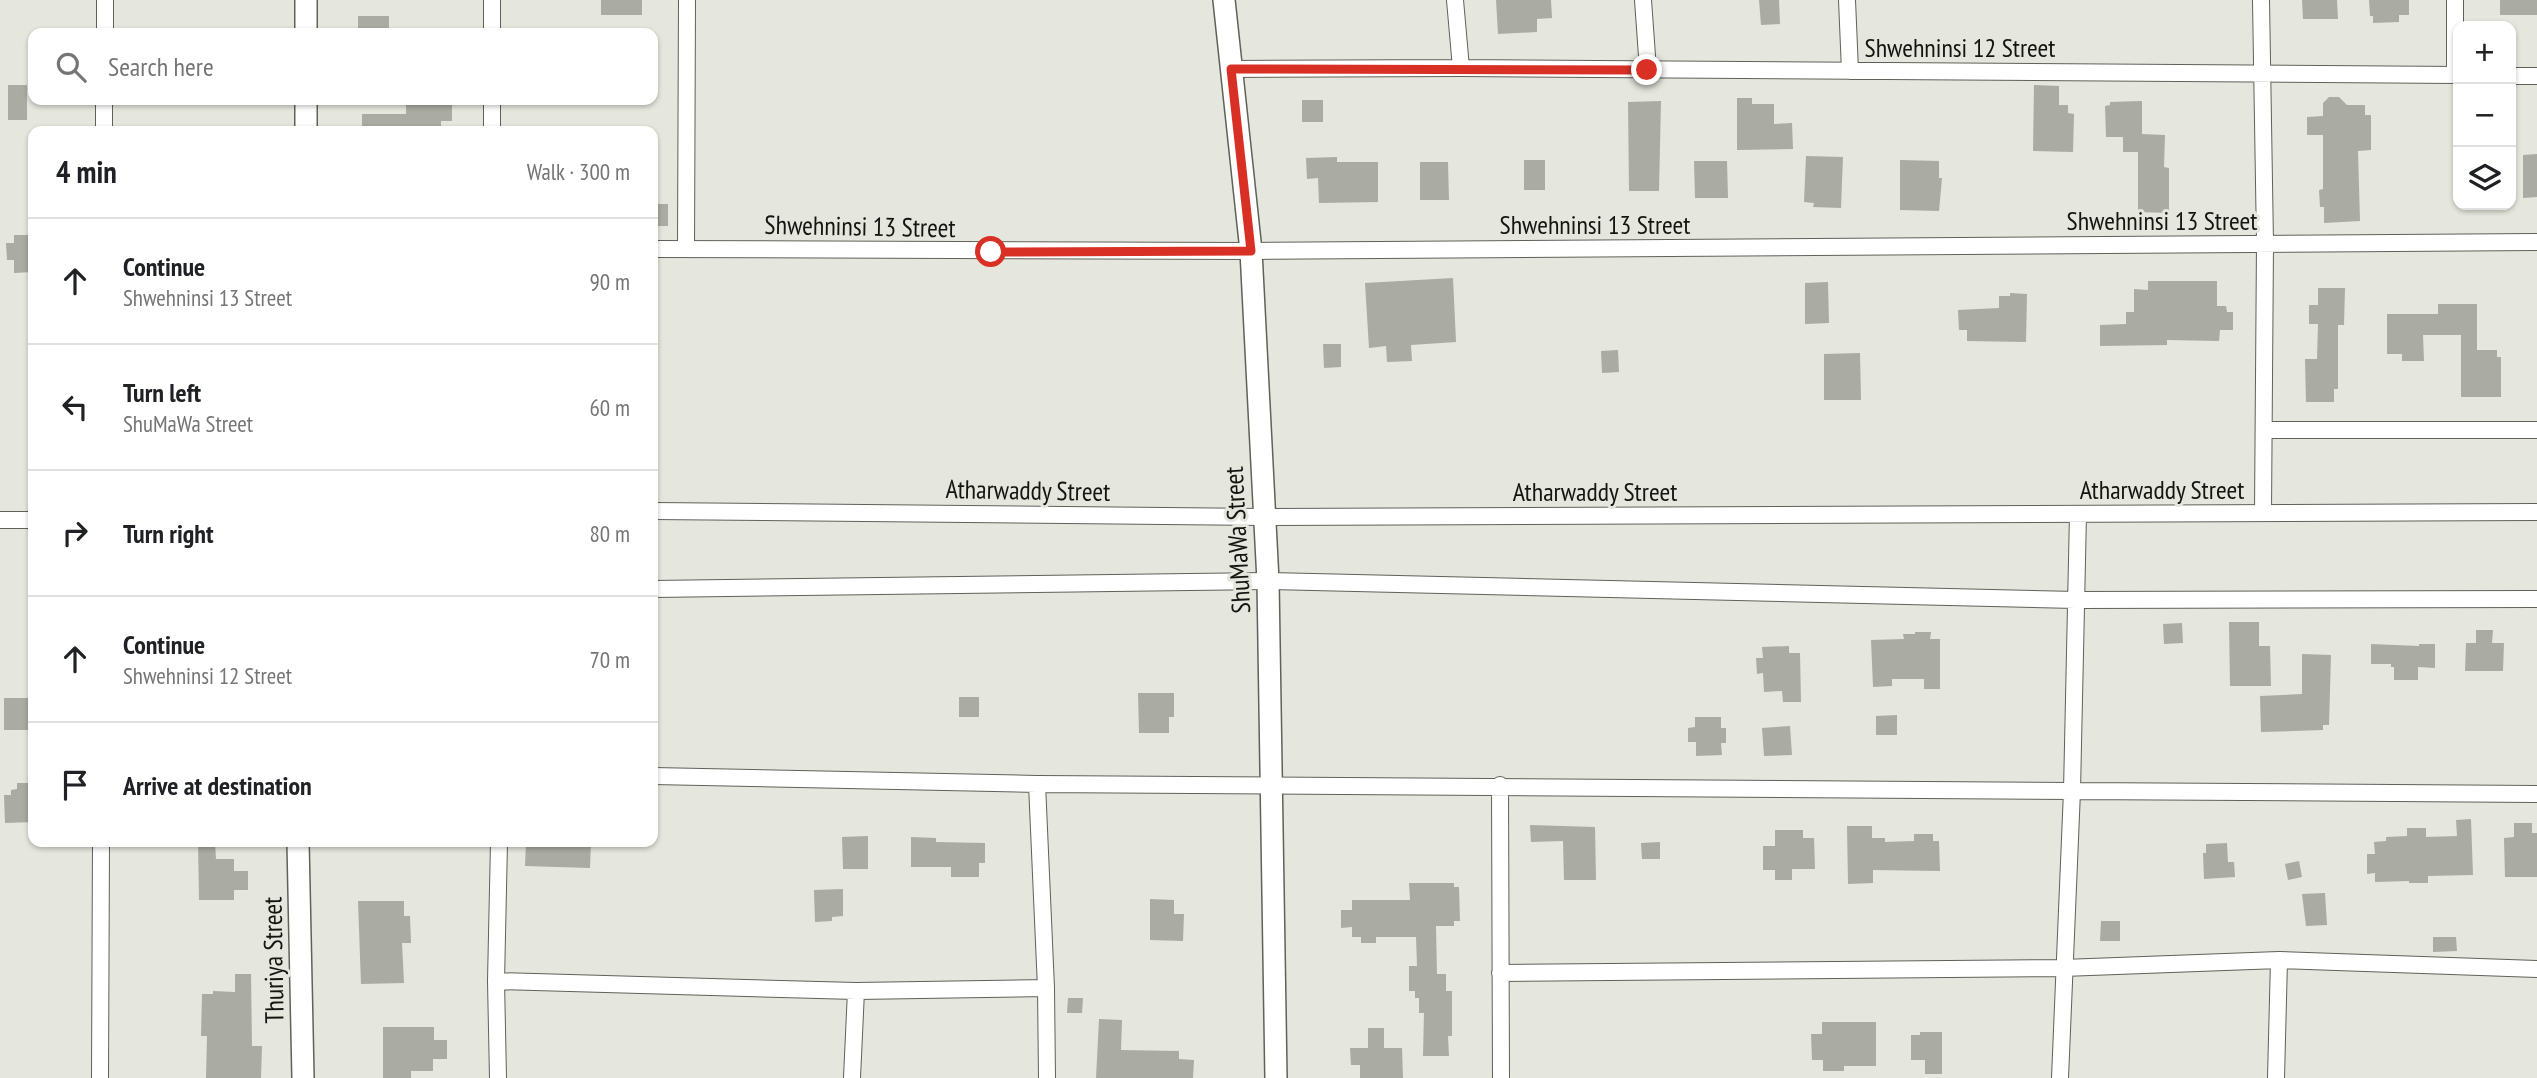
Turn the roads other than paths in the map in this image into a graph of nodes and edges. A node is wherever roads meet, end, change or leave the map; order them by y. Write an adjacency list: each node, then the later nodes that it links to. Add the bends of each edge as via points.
1 (105, 0): 12 (street)
2 (306, 0): 13 (street)
3 (492, 0): 14 (street)
4 (687, 0): 31 (street)
5 (1224, 0): 16 (street, ShuMaWa Street)
6 (1455, 0): 15 (street)
7 (1643, 0): 17 (street)
8 (1847, 0): 18 (street)
9 (2261, 0): 19 (street)
10 (2455, 0): 11 (street)
11 (2456, 21)
12 (104, 28)
13 (306, 28)
14 (492, 28)
15 (1461, 68): 16 (street, Shwehninsi 12 Street); 17 (street, Shwehninsi 12 Street)
16 (1231, 69): 33 (street, ShuMaWa Street)
17 (1647, 70): 18 (street, Shwehninsi 12 Street)
18 (1850, 71): 19 (street, Shwehninsi 12 Street)
19 (2262, 74): 20 (street, Shwehninsi 12 Street); 30 (street)
20 (2453, 75)
21 (2516, 76): 22 (street)
22 (2537, 76)
23 (104, 105): 26 (street)
24 (306, 105): 27 (street)
25 (492, 105): 28 (street)
26 (104, 126)
27 (306, 126)
28 (492, 126)
29 (2537, 242): 30 (street, Shwehninsi 13 Street)
30 (2265, 243): 33 (street, Shwehninsi 13 Street); 34 (street)
31 (686, 248): 32 (street, Shwehninsi 13 Street); 33 (street, Shwehninsi 13 Street)
32 (658, 249)
33 (1251, 251): 40 (street, ShuMaWa Street)
34 (2264, 430): 35 (street); 38 (street)
35 (2537, 430)
36 (658, 511): 40 (street, Atharwaddy Street)
37 (2537, 512): 38 (street, Atharwaddy Street)
38 (2263, 513): 39 (street, Atharwaddy Street)
39 (2078, 514): 40 (street, Atharwaddy Street); 46 (street)
40 (1263, 517): 43 (street, ShuMaWa Street)
41 (0, 520): 42 (street)
42 (28, 520)
43 (1268, 582): 44 (street); 46 (street); 49 (street, ShuMaWa Street)
44 (658, 589)
45 (2537, 599): 46 (street)
46 (2076, 600): 51 (street)
47 (658, 776): 48 (street)
48 (1037, 784): 49 (street); 61 (street)
49 (1272, 784): 50 (street); 68 (street, ShuMaWa Street)
50 (1500, 785): 51 (street); 59 (street)
51 (2072, 791): 52 (street); 57 (street)
52 (2537, 794)
53 (100, 847): 63 (street)
54 (299, 847): 64 (street, Thuriya Street)
55 (499, 847): 60 (street)
56 (2278, 960): 57 (street); 58 (street); 71 (street)
57 (2063, 968): 59 (street); 70 (street)
58 (2537, 969)
59 (1500, 973): 69 (street)
60 (496, 981): 62 (street); 65 (street)
61 (1046, 988): 62 (street); 67 (street)
62 (856, 991): 66 (street)
63 (100, 1078)
64 (303, 1078)
65 (498, 1078)
66 (852, 1078)
67 (1047, 1078)
68 (1276, 1078)
69 (1501, 1078)
70 (2060, 1078)
71 (2276, 1078)

